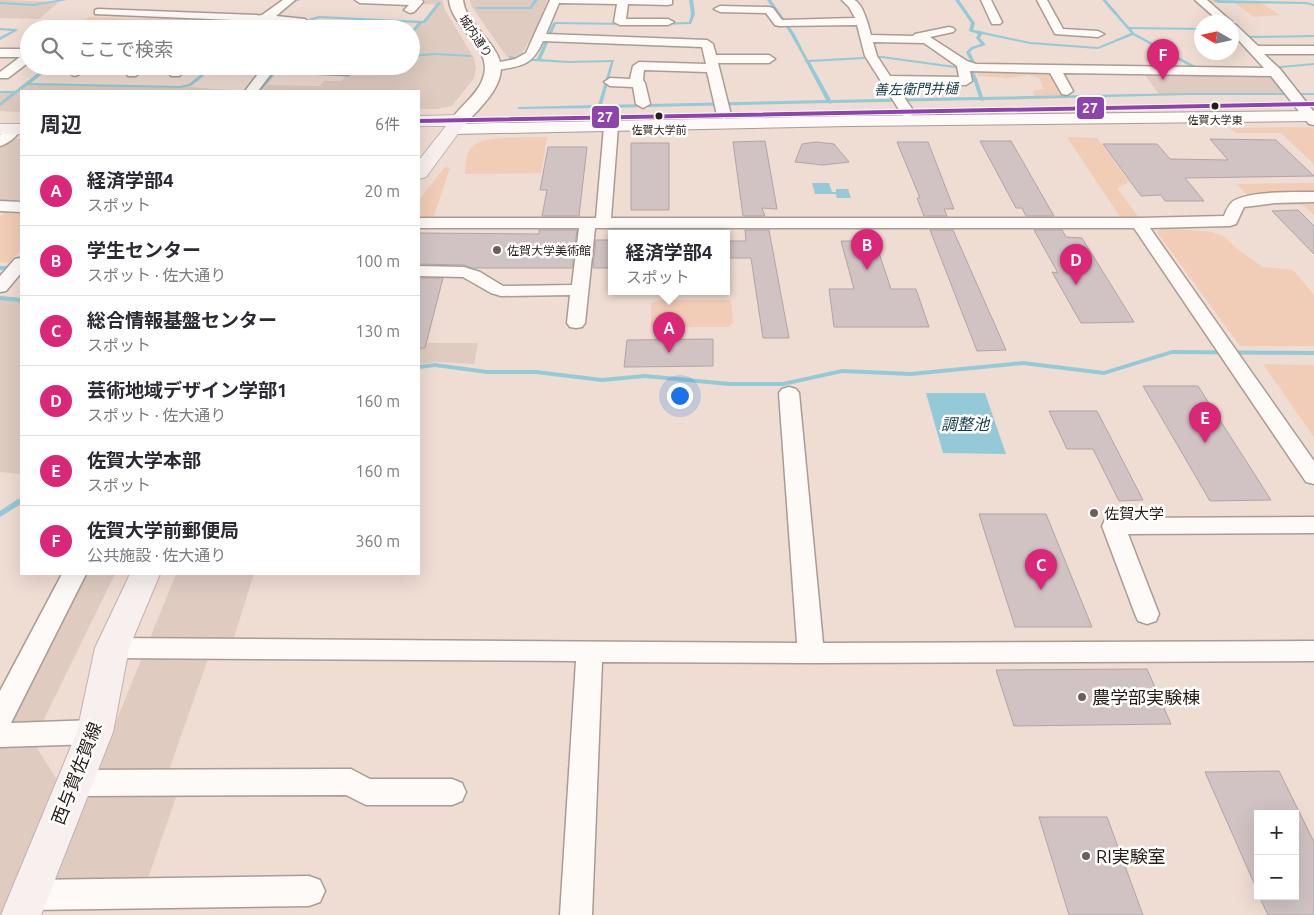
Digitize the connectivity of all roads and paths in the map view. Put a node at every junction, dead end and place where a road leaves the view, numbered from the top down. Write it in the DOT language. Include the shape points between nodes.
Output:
graph roads {
  1 [pos="360,0"];
  2 [pos="456,0"];
  3 [pos="555,0"];
  4 [pos="847,0"];
  5 [pos="986,0"];
  6 [pos="1042,0"];
  7 [pos="1200,0"];
  8 [pos="289,1"];
  9 [pos="624,1"];
  10 [pos="668,2"];
  11 [pos="147,4"];
  12 [pos="410,10"];
  13 [pos="720,10"];
  14 [pos="98,12"];
  15 [pos="138,13"];
  16 [pos="1218,15"];
  17 [pos="261,18"];
  18 [pos="259,20"];
  19 [pos="299,20"];
  20 [pos="1090,20"];
  21 [pos="862,21"];
  22 [pos="668,22"];
  23 [pos="996,22"];
  24 [pos="949,30"];
  25 [pos="1239,34"];
  26 [pos="546,37"];
  27 [pos="868,38"];
  28 [pos="919,39"];
  29 [pos="707,44"];
  30 [pos="722,44"];
  31 [pos="1254,50"];
  32 [pos="1314,50"];
  33 [pos="0,53"];
  34 [pos="20,54"];
  35 [pos="769,59"];
  36 [pos="20,62"];
  37 [pos="711,64"];
  38 [pos="494,67"];
  39 [pos="967,67"];
  40 [pos="1054,69"];
  41 [pos="1274,70"];
  42 [pos="4,75"];
  43 [pos="268,75"];
  44 [pos="887,80"];
  45 [pos="610,82"];
  46 [pos="639,83"];
  47 [pos="252,90"];
  48 [pos="1067,91"];
  49 [pos="643,104"];
  50 [pos="904,105"];
  51 [pos="1306,107"];
  52 [pos="722,108"];
  53 [pos="420,121"];
  54 [pos="456,125"];
  55 [pos="11,126"];
  56 [pos="611,127"];
  57 [pos="420,128"];
  58 [pos="0,142"];
  59 [pos="420,172"];
  60 [pos="1314,197"];
  61 [pos="0,206"];
  62 [pos="20,207"];
  63 [pos="420,223"];
  64 [pos="1139,223"];
  65 [pos="595,224"];
  66 [pos="20,264"];
  67 [pos="420,271"];
  68 [pos="0,287"];
  69 [pos="579,290"];
  70 [pos="576,323"];
  71 [pos="789,393"];
  72 [pos="1314,477"];
  73 [pos="1314,525"];
  74 [pos="73,575"];
  75 [pos="145,575"];
  76 [pos="1147,614"];
  77 [pos="112,648"];
  78 [pos="590,650"];
  79 [pos="1314,651"];
  80 [pos="811,652"];
  81 [pos="0,717"];
  82 [pos="95,732"];
  83 [pos="0,735"];
  84 [pos="74,783"];
  85 [pos="452,792"];
  86 [pos="309,891"];
  87 [pos="25,905"];
  88 [pos="576,915"];
  1 -- 12 [label="street" via="418,2"];
  2 -- 38 [label="street, 城内通り" via="456,6 491,56"];
  3 -- 9 [label="street"];
  3 -- 26 [label="street"];
  4 -- 21 [label="street" via="854,5"];
  5 -- 23 [label="street"];
  6 -- 20 [label="street" via="1058,19 1059,32 1098,34"];
  7 -- 16 [label="street"];
  8 -- 17 [label="street"];
  9 -- 10 [label="street"];
  9 -- 22 [label="street" via="620,22"];
  11 -- 15 [label="street"];
  13 -- 21 [label="street" via="769,10 779,22"];
  14 -- 15 [label="street"];
  15 -- 17 [label="street"];
  17 -- 18 [label="street"];
  17 -- 19 [label="street"];
  21 -- 27 [label="street"];
  24 -- 28 [label="street" via="920,36"];
  25 -- 31 [label="street"];
  26 -- 29 [label="street"];
  26 -- 38 [label="street" via="531,56"];
  27 -- 28 [label="street"];
  27 -- 44 [label="street" via="872,57"];
  28 -- 39 [label="street" via="927,40"];
  29 -- 30 [label="street"];
  29 -- 37 [label="street"];
  31 -- 32 [label="street"];
  31 -- 41 [label="street"];
  33 -- 34 [label="street"];
  35 -- 37 [label="street"];
  36 -- 42 [label="street"];
  37 -- 46 [label="street" via="639,66 636,81"];
  37 -- 52 [label="street"];
  38 -- 54 [label="street, 城内通り" via="490,83"];
  39 -- 40 [label="street"];
  39 -- 44 [label="street" via="966,81"];
  40 -- 41 [label="street"];
  40 -- 48 [label="street"];
  41 -- 51 [label="street"];
  43 -- 47 [label="street"];
  44 -- 50 [label="street"];
  45 -- 46 [label="street"];
  46 -- 49 [label="street"];
  50 -- 51 [label="main road"];
  50 -- 52 [label="main road"];
  51 -- 56 [label="main road"];
  52 -- 54 [label="main road"];
  53 -- 54 [label="main road"];
  54 -- 56 [label="main road"];
  54 -- 57 [label="main road"];
  54 -- 59 [label="main road"];
  55 -- 58 [label="street"];
  56 -- 65 [label="street"];
  60 -- 64 [label="street" via="1240,204 1232,212 1230,221"];
  61 -- 62 [label="street"];
  63 -- 65 [label="street"];
  64 -- 65 [label="street"];
  64 -- 72 [label="street"];
  65 -- 69 [label="street"];
  66 -- 68 [label="street"];
  67 -- 69 [label="street" via="468,274 501,291"];
  69 -- 70 [label="street"];
  71 -- 80 [label="street"];
  73 -- 76 [label="street" via="1113,526"];
  74 -- 81 [label="street"];
  75 -- 77 [label="main road, 西与賀佐賀線"];
  77 -- 78 [label="street"];
  77 -- 82 [label="main road, 西与賀佐賀線"];
  78 -- 80 [label="street"];
  78 -- 88 [label="street"];
  79 -- 80 [label="street"];
  82 -- 83 [label="street"];
  82 -- 84 [label="main road, 西与賀佐賀線"];
  84 -- 85 [label="street" via="351,782 366,792"];
  84 -- 87 [label="main road, 西与賀佐賀線"];
  86 -- 87 [label="street"];
}
